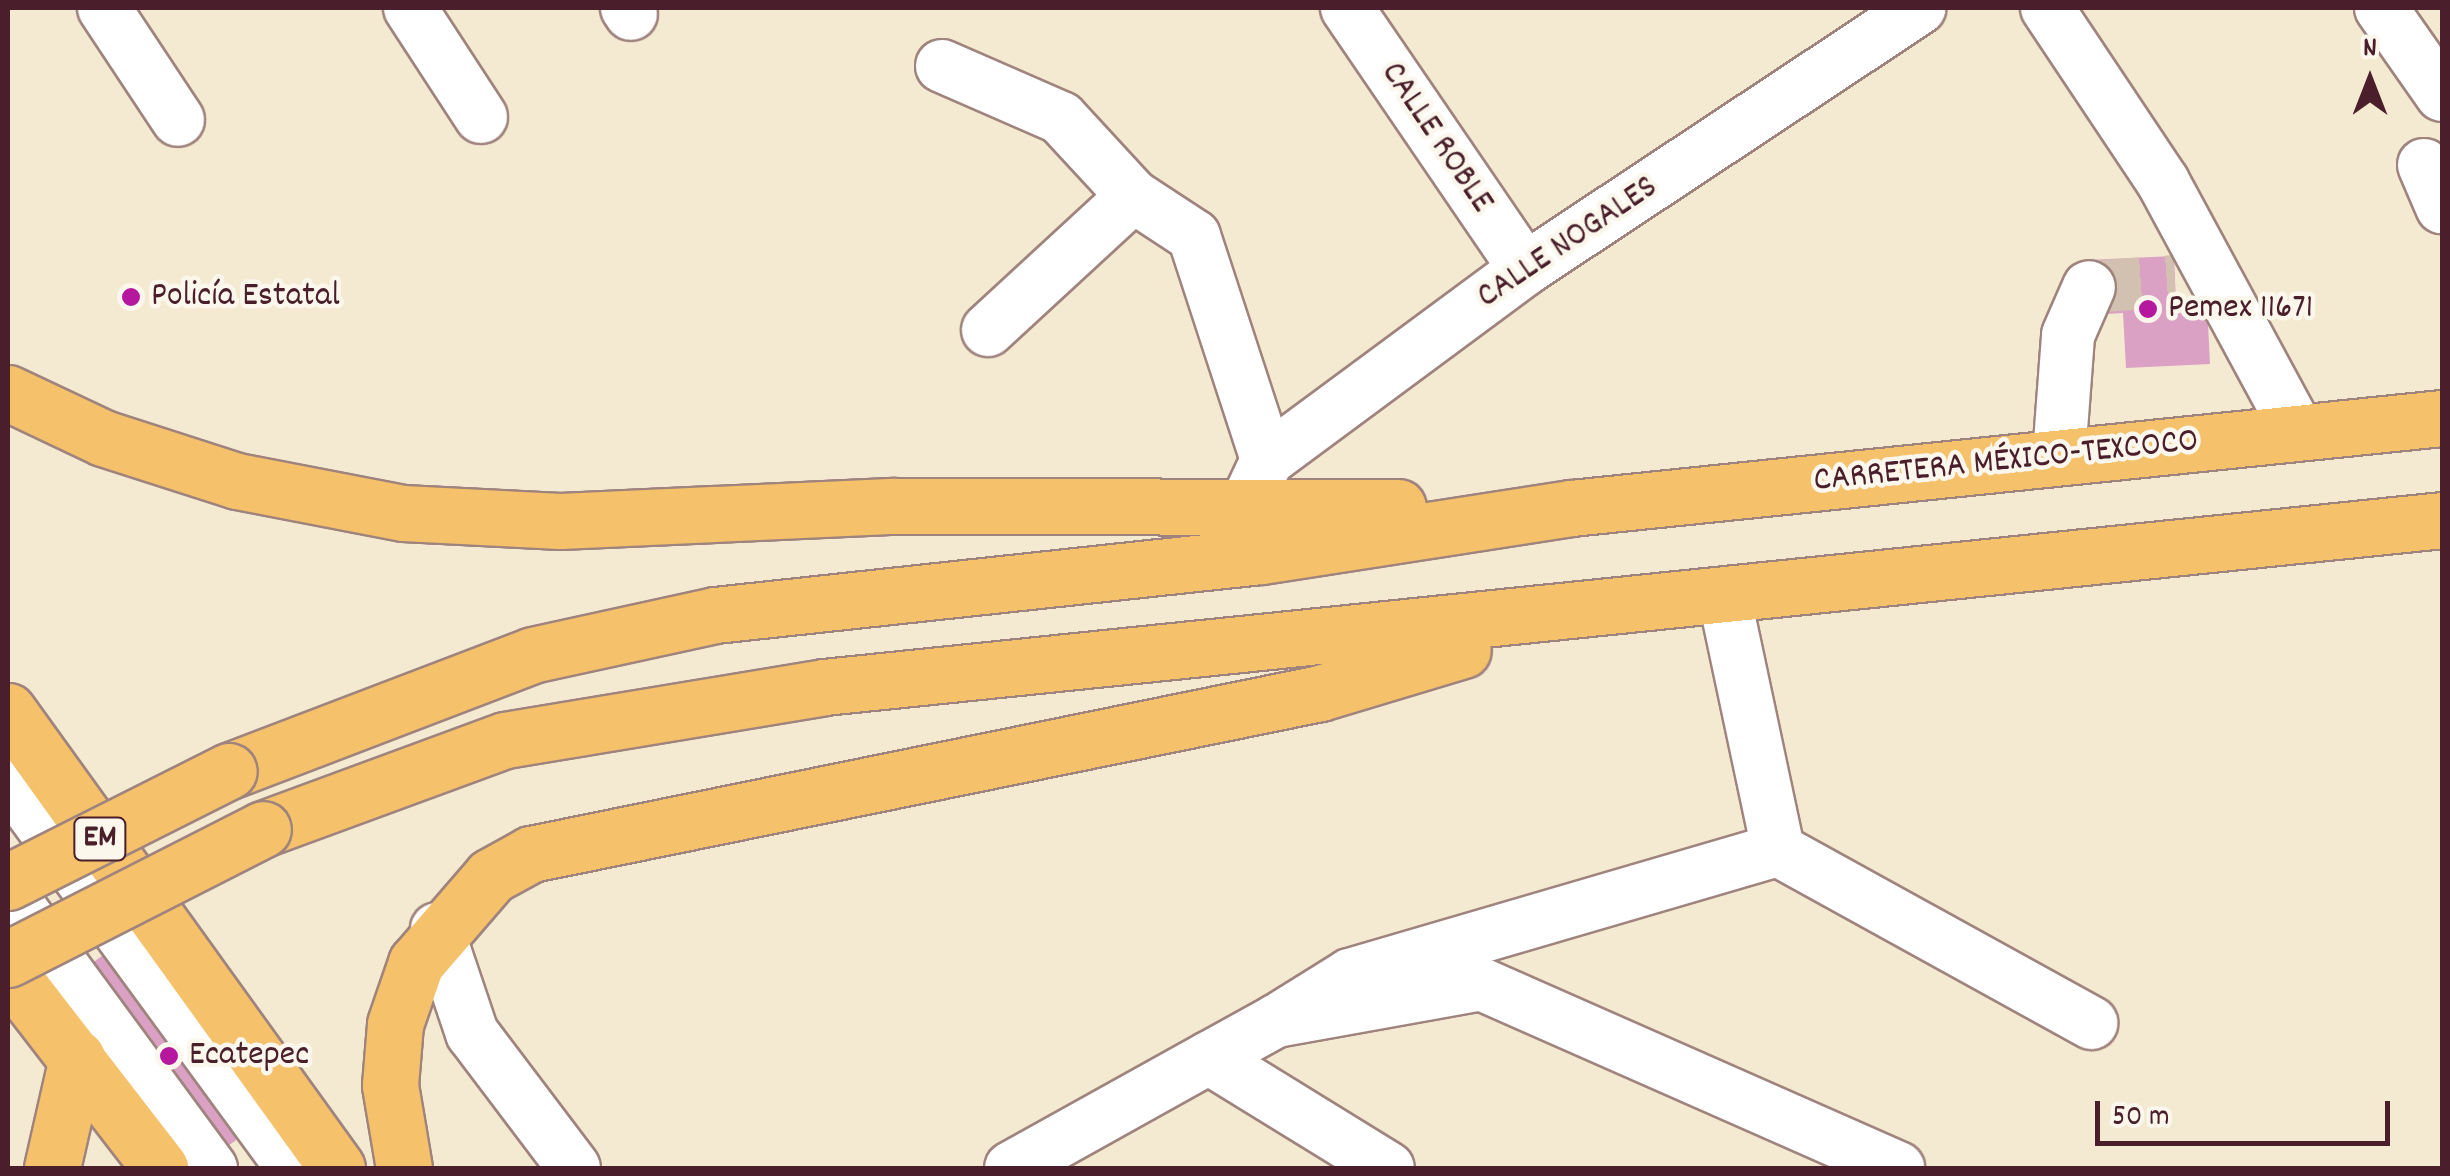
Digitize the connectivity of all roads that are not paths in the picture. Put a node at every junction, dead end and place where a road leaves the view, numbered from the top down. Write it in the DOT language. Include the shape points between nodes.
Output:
graph roads {
  1 [pos="104,8"];
  2 [pos="410,8"];
  3 [pos="1347,8"];
  4 [pos="1919,8"];
  5 [pos="2048,8"];
  6 [pos="2381,8"];
  7 [pos="942,66"];
  8 [pos="2442,94"];
  9 [pos="481,117"];
  10 [pos="178,120"];
  11 [pos="1133,196"];
  12 [pos="1525,270"];
  13 [pos="2175,280"];
  14 [pos="2089,287"];
  15 [pos="988,330"];
  16 [pos="8,393"];
  17 [pos="2442,418"];
  18 [pos="2279,434"];
  19 [pos="2059,456"];
  20 [pos="1256,484"];
  21 [pos="1570,508"];
  22 [pos="2442,520"];
  23 [pos="1724,595"];
  24 [pos="1605,608"];
  25 [pos="8,711"];
  26 [pos="8,779"];
  27 [pos="1778,850"];
  28 [pos="8,882"];
  29 [pos="8,892"];
  30 [pos="437,929"];
  31 [pos="8,959"];
  32 [pos="8,971"];
  33 [pos="1276,1021"];
  34 [pos="2090,1023"];
  35 [pos="78,1058"];
  36 [pos="1208,1058"];
  37 [pos="52,1168"];
  38 [pos="160,1168"];
  39 [pos="210,1168"];
  40 [pos="293,1168"];
  41 [pos="338,1168"];
  42 [pos="404,1168"];
  43 [pos="574,1168"];
  44 [pos="1010,1168"];
  45 [pos="1388,1168"];
  46 [pos="1898,1168"];
  1 -- 10 [label="street"];
  2 -- 9 [label="street"];
  3 -- 12 [label="street, CALLE ROBLE"];
  4 -- 12 [label="street, CALLE NOGALES"];
  5 -- 18 [label="street" via="2163,182"];
  6 -- 8 [label="street"];
  7 -- 11 [label="street" via="1061,118"];
  11 -- 15 [label="street"];
  11 -- 20 [label="street" via="1194,236"];
  12 -- 20 [label="street, CALLE NOGALES"];
  13 -- 18 [label="street" via="2204,287 2219,304"];
  14 -- 19 [label="street" via="2068,336"];
  16 -- 20 [label="main road" via="103,438 237,481 403,513 560,520"];
  17 -- 18 [label="main road, CARRETERA MÉXICO-TEXCOCO"];
  18 -- 19 [label="main road, CARRETERA MÉXICO-TEXCOCO"];
  19 -- 21 [label="main road, CARRETERA MÉXICO-TEXCOCO"];
  20 -- 21 [label="main road"];
  21 -- 28 [label="main road, bridge" via="1261,556 715,615 532,655 229,771"];
  22 -- 23 [label="main road"];
  23 -- 24 [label="main road"];
  23 -- 27 [label="street"];
  24 -- 30 [label="main road" via="1320,693 572,838 492,876"];
  24 -- 31 [label="main road, bridge" via="806,690 505,740 263,829"];
  25 -- 41 [label="main road, EM"];
  26 -- 40 [label="street"];
  27 -- 33 [label="street" via="1350,975"];
  27 -- 34 [label="street"];
  29 -- 39 [label="street"];
  30 -- 42 [label="main road" via="395,1024 390,1085"];
  30 -- 43 [label="street" via="472,1034"];
  32 -- 35 [label="main road"];
  33 -- 36 [label="street"];
  33 -- 46 [label="street" via="1481,984"];
  35 -- 37 [label="main road"];
  35 -- 38 [label="main road"];
  36 -- 44 [label="street"];
  36 -- 45 [label="street"];
}
